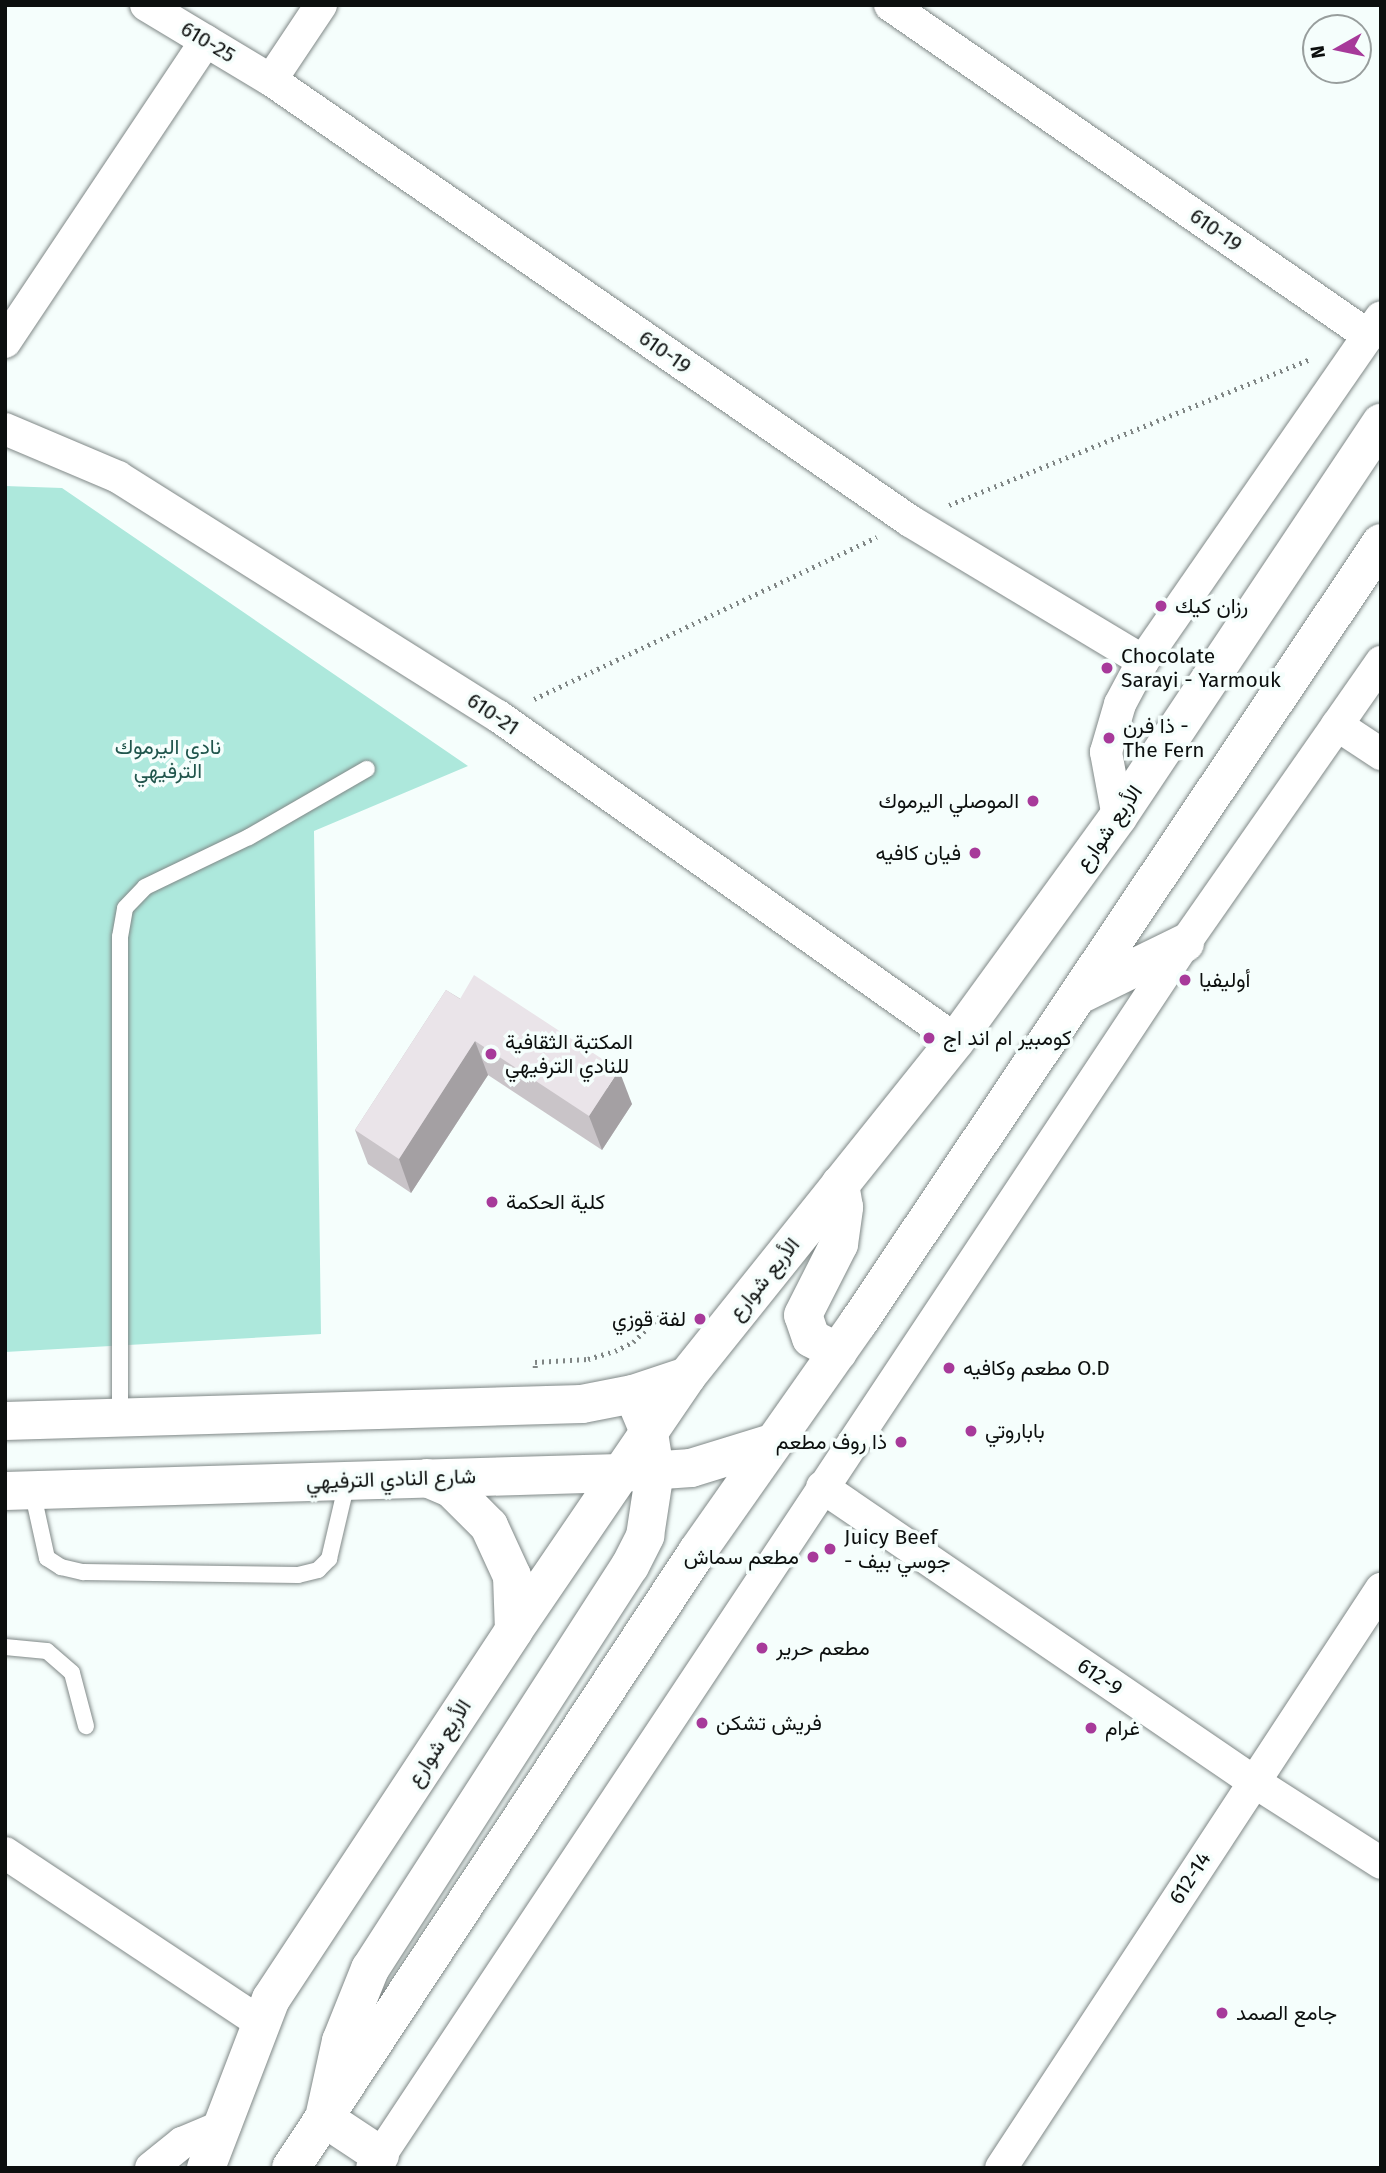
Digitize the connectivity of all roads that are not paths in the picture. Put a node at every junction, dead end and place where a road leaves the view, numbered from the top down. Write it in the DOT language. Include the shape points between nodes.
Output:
graph roads {
  1 [pos="146,5"];
  2 [pos="321,5"];
  3 [pos="890,5"];
  4 [pos="206,41"];
  5 [pos="271,80"];
  6 [pos="1375,326"];
  7 [pos="5,342"];
  8 [pos="1381,424"];
  9 [pos="5,429"];
  10 [pos="1381,543"];
  11 [pos="1143,661"];
  12 [pos="1381,662"];
  13 [pos="1337,725"];
  14 [pos="1381,754"];
  15 [pos="367,769"];
  16 [pos="1118,817"];
  17 [pos="1185,943"];
  18 [pos="1079,995"];
  19 [pos="956,1040"];
  20 [pos="841,1184"];
  21 [pos="838,1352"];
  22 [pos="687,1376"];
  23 [pos="633,1394"];
  24 [pos="120,1417"];
  25 [pos="5,1421"];
  26 [pos="649,1432"];
  27 [pos="772,1443"];
  28 [pos="637,1472"];
  29 [pos="427,1478"];
  30 [pos="347,1480"];
  31 [pos="822,1487"];
  32 [pos="19,1490"];
  33 [pos="579,1535"];
  34 [pos="630,1566"];
  35 [pos="1381,1589"];
  36 [pos="513,1630"];
  37 [pos="5,1647"];
  38 [pos="86,1726"];
  39 [pos="1253,1782"];
  40 [pos="5,1853"];
  41 [pos="1381,1863"];
  42 [pos="258,2022"];
  43 [pos="324,2118"];
  44 [pos="225,2125"];
  45 [pos="376,2161"];
  46 [pos="151,2168"];
  47 [pos="206,2168"];
  48 [pos="291,2168"];
  49 [pos="1001,2168"];
  1 -- 4 [label="street, 610-25"];
  2 -- 5 [label="street"];
  3 -- 6 [label="street, 610-19"];
  4 -- 5 [label="street, 610-25"];
  4 -- 7 [label="street"];
  5 -- 11 [label="street, 610-19" via="910,521"];
  6 -- 11 [label="street"];
  8 -- 16 [label="main road, الأربع شوارع"];
  9 -- 19 [label="street, 610-21" via="118,477 498,716"];
  10 -- 18 [label="main road"];
  11 -- 16 [label="street" via="1120,704 1106,752"];
  12 -- 13 [label="street"];
  13 -- 14 [label="street"];
  13 -- 17 [label="street"];
  15 -- 24 [label="lane" via="249,837 145,887 125,908 120,937"];
  16 -- 19 [label="main road, الأربع شوارع"];
  17 -- 18 [label="main road"];
  17 -- 31 [label="street"];
  18 -- 21 [label="main road"];
  19 -- 20 [label="main road, الأربع شوارع"];
  20 -- 21 [label="main road" via="844,1207 839,1244 803,1315 811,1338"];
  20 -- 22 [label="main road, الأربع شوارع"];
  21 -- 27 [label="main road"];
  22 -- 23 [label="main road"];
  22 -- 26 [label="main road, الأربع شوارع"];
  23 -- 24 [label="main road" via="582,1404"];
  23 -- 26 [label="main road"];
  24 -- 25 [label="main road"];
  26 -- 28 [label="main road, الأربع شوارع"];
  27 -- 28 [label="main road, شارع النادي الترفيهي" via="691,1468"];
  27 -- 43 [label="main road"];
  28 -- 29 [label="main road, شارع النادي الترفيهي"];
  28 -- 33 [label="main road, الأربع شوارع"];
  28 -- 34 [label="main road" via="653,1504"];
  29 -- 30 [label="main road, شارع النادي الترفيهي"];
  29 -- 36 [label="main road" via="451,1488 489,1526 512,1576"];
  30 -- 32 [label="main road, شارع النادي الترفيهي"];
  30 -- 32 [label="lane" via="329,1559 318,1570 298,1575 83,1572 61,1567 47,1558"];
  31 -- 39 [label="street, 612-9"];
  31 -- 45 [label="street"];
  33 -- 34 [label="main road" via="612,1538"];
  33 -- 36 [label="main road, الأربع شوارع"];
  34 -- 43 [label="main road" via="370,1969 341,2041"];
  35 -- 39 [label="street, 612-14"];
  36 -- 42 [label="main road, الأربع شوارع"];
  37 -- 38 [label="lane" via="47,1651 72,1673"];
  39 -- 41 [label="street, 612-9"];
  39 -- 49 [label="street, 612-14"];
  40 -- 42 [label="street"];
  42 -- 44 [label="main road, الأربع شوارع"];
  43 -- 45 [label="main road"];
  43 -- 48 [label="main road"];
  44 -- 46 [label="street" via="182,2143"];
  44 -- 47 [label="main road, الأربع شوارع"];
}
